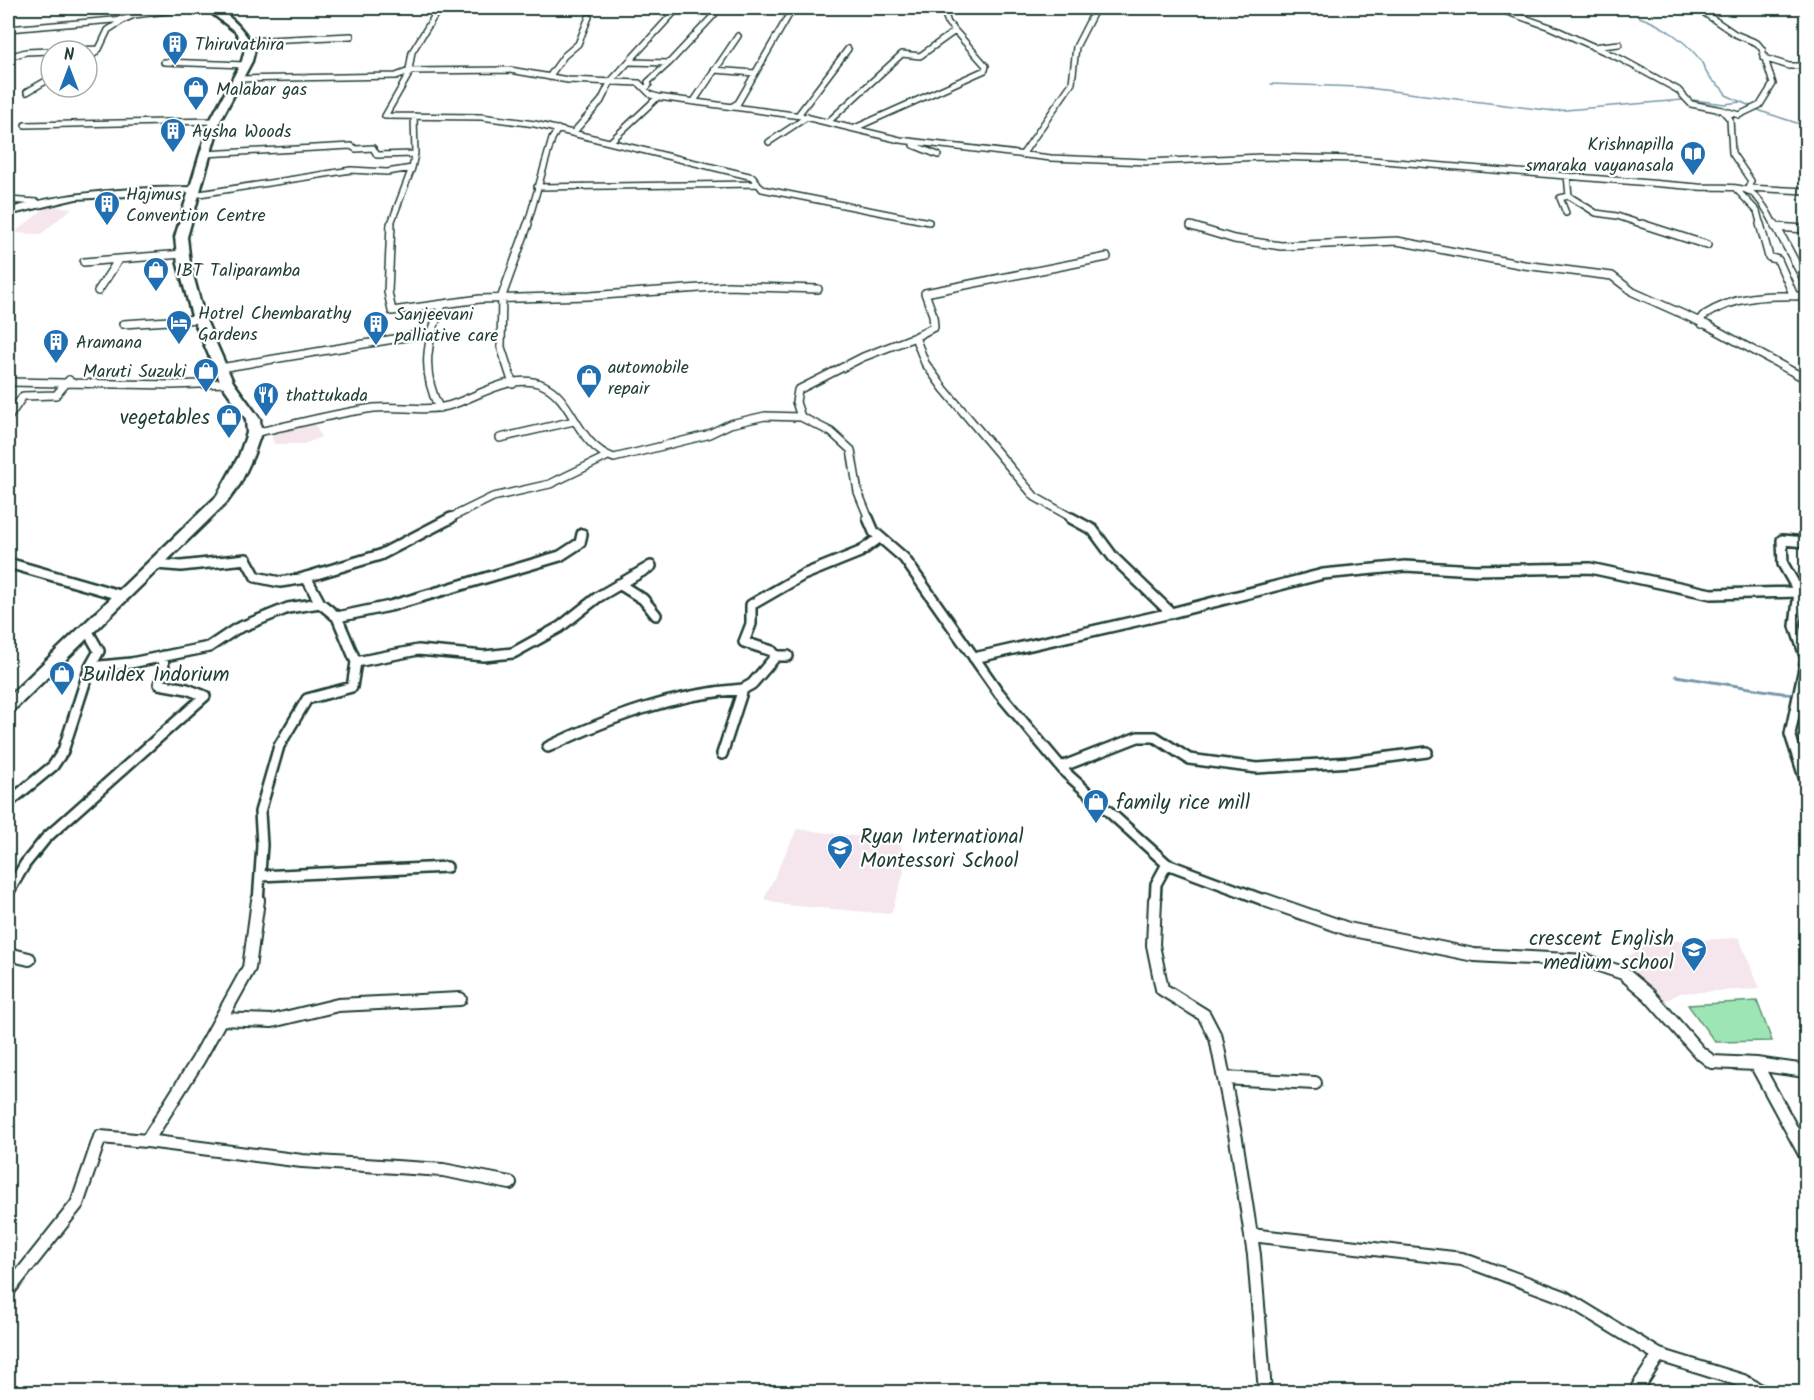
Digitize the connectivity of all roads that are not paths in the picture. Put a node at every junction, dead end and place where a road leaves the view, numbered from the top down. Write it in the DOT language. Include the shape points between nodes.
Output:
graph roads {
  1 [pos="191,8"];
  2 [pos="209,8"];
  3 [pos="430,8"];
  4 [pos="678,8"];
  5 [pos="794,8"];
  6 [pos="943,8"];
  7 [pos="1096,8"];
  8 [pos="1496,8"];
  9 [pos="1697,8"];
  10 [pos="714,15"];
  11 [pos="589,17"];
  12 [pos="125,19"];
  13 [pos="8,29"];
  14 [pos="955,31"];
  15 [pos="351,36"];
  16 [pos="738,36"];
  17 [pos="246,41"];
  18 [pos="1619,44"];
  19 [pos="1591,47"];
  20 [pos="99,49"];
  21 [pos="848,49"];
  22 [pos="39,51"];
  23 [pos="8,57"];
  24 [pos="1764,58"];
  25 [pos="164,62"];
  26 [pos="630,62"];
  27 [pos="669,63"];
  28 [pos="245,64"];
  29 [pos="1806,66"];
  30 [pos="714,70"];
  31 [pos="409,71"];
  32 [pos="755,73"];
  33 [pos="549,77"];
  34 [pos="238,79"];
  35 [pos="611,81"];
  36 [pos="39,85"];
  37 [pos="645,89"];
  38 [pos="27,92"];
  39 [pos="658,97"];
  40 [pos="694,101"];
  41 [pos="733,106"];
  42 [pos="1722,110"];
  43 [pos="798,115"];
  44 [pos="414,116"];
  45 [pos="807,117"];
  46 [pos="215,121"];
  47 [pos="828,122"];
  48 [pos="25,125"];
  49 [pos="855,128"];
  50 [pos="558,129"];
  51 [pos="573,133"];
  52 [pos="900,140"];
  53 [pos="610,142"];
  54 [pos="769,142"];
  55 [pos="205,154"];
  56 [pos="415,154"];
  57 [pos="938,155"];
  58 [pos="1022,155"];
  59 [pos="412,168"];
  60 [pos="1567,176"];
  61 [pos="758,184"];
  62 [pos="537,187"];
  63 [pos="1735,188"];
  64 [pos="1748,188"];
  65 [pos="1806,191"];
  66 [pos="194,192"];
  67 [pos="1569,196"];
  68 [pos="8,200"];
  69 [pos="37,202"];
  70 [pos="8,212"];
  71 [pos="1566,213"];
  72 [pos="929,222"];
  73 [pos="1191,226"];
  74 [pos="1774,226"];
  75 [pos="1806,229"];
  76 [pos="1707,245"];
  77 [pos="183,254"];
  78 [pos="1107,257"];
  79 [pos="119,259"];
  80 [pos="84,262"];
  81 [pos="1806,283"];
  82 [pos="818,289"];
  83 [pos="98,291"];
  84 [pos="1794,296"];
  85 [pos="1806,296"];
  86 [pos="502,298"];
  87 [pos="442,305"];
  88 [pos="200,320"];
  89 [pos="123,324"];
  90 [pos="1702,324"];
  91 [pos="430,333"];
  92 [pos="915,337"];
  93 [pos="220,368"];
  94 [pos="1806,379"];
  95 [pos="69,380"];
  96 [pos="8,382"];
  97 [pos="227,383"];
  98 [pos="513,384"];
  99 [pos="439,408"];
  100 [pos="801,417"];
  101 [pos="8,418"];
  102 [pos="574,421"];
  103 [pos="254,432"];
  104 [pos="500,438"];
  105 [pos="606,457"];
  106 [pos="582,534"];
  107 [pos="879,538"];
  108 [pos="1806,542"];
  109 [pos="8,563"];
  110 [pos="156,564"];
  111 [pos="651,566"];
  112 [pos="306,577"];
  113 [pos="619,584"];
  114 [pos="1799,592"];
  115 [pos="123,596"];
  116 [pos="320,603"];
  117 [pos="1171,613"];
  118 [pos="656,615"];
  119 [pos="337,617"];
  120 [pos="87,630"];
  121 [pos="163,656"];
  122 [pos="776,656"];
  123 [pos="788,657"];
  124 [pos="974,657"];
  125 [pos="356,662"];
  126 [pos="90,667"];
  127 [pos="743,689"];
  128 [pos="8,706"];
  129 [pos="548,747"];
  130 [pos="1427,752"];
  131 [pos="722,754"];
  132 [pos="1061,767"];
  133 [pos="1806,783"];
  134 [pos="8,803"];
  135 [pos="1167,864"];
  136 [pos="447,867"];
  137 [pos="260,876"];
  138 [pos="8,893"];
  139 [pos="8,954"];
  140 [pos="29,959"];
  141 [pos="460,999"];
  142 [pos="222,1019"];
  143 [pos="1756,1064"];
  144 [pos="1806,1071"];
  145 [pos="1224,1078"];
  146 [pos="1315,1083"];
  147 [pos="147,1140"];
  148 [pos="1806,1156"];
  149 [pos="510,1183"];
  150 [pos="1251,1235"];
  151 [pos="8,1291"];
  152 [pos="1659,1355"];
  153 [pos="1638,1387"];
  154 [pos="1265,1392"];
  155 [pos="1763,1392"];
  1 -- 12 [label="street"];
  2 -- 17 [label="highway" via="229,21"];
  3 -- 31 [label="street" via="435,15 412,52"];
  4 -- 26 [label="street"];
  5 -- 32 [label="street"];
  6 -- 14 [label="street"];
  7 -- 58 [label="street" via="1076,47 1072,83"];
  8 -- 19 [label="street"];
  9 -- 24 [label="street" via="1735,34 1757,43"];
  10 -- 27 [label="street"];
  11 -- 33 [label="street" via="578,44"];
  12 -- 13 [label="street"];
  12 -- 20 [label="street" via="108,30"];
  14 -- 47 [label="street" via="920,56 902,54"];
  14 -- 49 [label="street" via="986,66 985,70"];
  15 -- 17 [label="street"];
  16 -- 30 [label="street"];
  17 -- 28 [label="highway" via="250,49"];
  18 -- 19 [label="street"];
  19 -- 42 [label="street" via="1678,90 1692,104"];
  21 -- 43 [label="street"];
  22 -- 23 [label="street"];
  24 -- 29 [label="street" via="1789,66"];
  24 -- 42 [label="street" via="1773,84 1760,105 1739,115"];
  25 -- 28 [label="street"];
  26 -- 27 [label="street"];
  26 -- 35 [label="street"];
  27 -- 37 [label="street"];
  28 -- 34 [label="highway"];
  30 -- 32 [label="street"];
  30 -- 40 [label="street"];
  31 -- 33 [label="street" via="510,70"];
  31 -- 34 [label="street" via="396,76"];
  31 -- 44 [label="street" via="385,116"];
  32 -- 41 [label="street"];
  33 -- 35 [label="street"];
  34 -- 46 [label="highway"];
  35 -- 37 [label="street" via="639,83"];
  35 -- 51 [label="street" via="601,101"];
  36 -- 38 [label="street"];
  37 -- 39 [label="street"];
  39 -- 40 [label="street"];
  39 -- 53 [label="street"];
  40 -- 41 [label="street"];
  41 -- 43 [label="street"];
  42 -- 64 [label="street" via="1730,119 1732,160 1751,181"];
  43 -- 45 [label="street"];
  44 -- 50 [label="street" via="481,117"];
  44 -- 56 [label="street"];
  45 -- 47 [label="street"];
  45 -- 54 [label="street"];
  46 -- 48 [label="street"];
  46 -- 55 [label="highway"];
  47 -- 49 [label="street"];
  49 -- 52 [label="street"];
  50 -- 51 [label="street"];
  50 -- 62 [label="street"];
  51 -- 53 [label="street"];
  52 -- 57 [label="street"];
  52 -- 58 [label="street"];
  53 -- 61 [label="street" via="753,177"];
  55 -- 56 [label="street" via="351,146 373,148 377,156"];
  55 -- 66 [label="highway"];
  56 -- 59 [label="street"];
  58 -- 60 [label="street" via="1146,162 1360,159"];
  59 -- 66 [label="street" via="387,172 351,170"];
  59 -- 87 [label="street" via="390,226 389,308 392,311"];
  60 -- 63 [label="street"];
  60 -- 67 [label="street"];
  61 -- 62 [label="street"];
  61 -- 72 [label="street" via="762,189"];
  62 -- 86 [label="street"];
  63 -- 64 [label="street"];
  63 -- 84 [label="street" via="1757,211 1769,257 1778,260"];
  64 -- 65 [label="street"];
  64 -- 74 [label="street" via="1761,198"];
  66 -- 69 [label="main road" via="127,192"];
  66 -- 77 [label="highway" via="181,237"];
  67 -- 71 [label="street" via="1560,198"];
  67 -- 76 [label="street" via="1596,213"];
  68 -- 69 [label="street"];
  69 -- 70 [label="main road"];
  73 -- 90 [label="street" via="1234,239 1281,246 1397,241 1540,268 1612,276 1646,300"];
  74 -- 75 [label="street"];
  74 -- 81 [label="street"];
  77 -- 79 [label="street"];
  77 -- 88 [label="highway"];
  78 -- 92 [label="street" via="925,293 934,327"];
  79 -- 80 [label="street"];
  79 -- 83 [label="street"];
  82 -- 86 [label="street" via="728,286"];
  84 -- 85 [label="street"];
  84 -- 90 [label="street" via="1734,298 1703,316"];
  86 -- 87 [label="street"];
  86 -- 98 [label="street" via="501,347"];
  87 -- 91 [label="street"];
  88 -- 89 [label="street"];
  88 -- 93 [label="highway"];
  90 -- 94 [label="street"];
  91 -- 93 [label="street"];
  91 -- 99 [label="street" via="425,374"];
  92 -- 100 [label="street" via="863,357 798,390 796,402"];
  92 -- 117 [label="street" via="925,363 944,389 1035,497 1093,530 1113,557"];
  93 -- 97 [label="highway"];
  95 -- 96 [label="street"];
  95 -- 97 [label="street" via="195,386"];
  95 -- 101 [label="street" via="56,394 23,396"];
  97 -- 103 [label="highway" via="253,419"];
  98 -- 99 [label="street"];
  98 -- 102 [label="street" via="544,385"];
  99 -- 103 [label="street" via="372,408"];
  100 -- 105 [label="street" via="752,418 707,435"];
  100 -- 107 [label="street" via="831,432 851,450 858,492"];
  102 -- 104 [label="street"];
  102 -- 105 [label="street" via="595,450"];
  103 -- 110 [label="highway" via="233,484 222,499"];
  105 -- 112 [label="street" via="550,484 494,497 380,555"];
  106 -- 119 [label="street" via="580,543 560,556 390,606"];
  107 -- 122 [label="street" via="860,552 803,575 751,605 751,624 744,642"];
  107 -- 124 [label="street" via="904,558"];
  108 -- 114 [label="street" via="1782,540 1783,564"];
  109 -- 115 [label="street"];
  110 -- 112 [label="street" via="181,566 246,559 256,577 265,580 280,582"];
  110 -- 115 [label="highway"];
  111 -- 113 [label="street"];
  112 -- 116 [label="street"];
  113 -- 118 [label="street" via="642,599"];
  113 -- 125 [label="street" via="560,627 513,653 484,656 418,650"];
  114 -- 117 [label="street" via="1711,594 1590,568 1475,570 1405,566 1323,574"];
  114 -- 133 [label="street" via="1795,626 1806,659 1790,734"];
  115 -- 120 [label="highway"];
  116 -- 119 [label="street"];
  116 -- 121 [label="street" via="288,608 236,629 209,646"];
  117 -- 124 [label="street"];
  119 -- 125 [label="street"];
  120 -- 126 [label="street" via="99,651"];
  120 -- 128 [label="highway"];
  121 -- 126 [label="street"];
  121 -- 138 [label="street" via="159,684 205,696 46,838"];
  122 -- 123 [label="street"];
  122 -- 127 [label="street"];
  124 -- 132 [label="street"];
  125 -- 137 [label="street" via="352,687 307,699 279,746 260,812"];
  126 -- 134 [label="street" via="63,751 53,766"];
  127 -- 129 [label="street" via="695,694 632,709"];
  127 -- 131 [label="street"];
  130 -- 132 [label="street" via="1257,768 1189,759 1155,737 1138,737"];
  132 -- 135 [label="street"];
  135 -- 143 [label="street" via="1348,929 1474,955 1587,961 1623,973 1712,1062"];
  135 -- 145 [label="street" via="1156,884 1153,945 1162,989 1204,1015 1216,1038"];
  136 -- 137 [label="street"];
  137 -- 142 [label="street" via="249,968"];
  139 -- 140 [label="street"];
  141 -- 142 [label="street" via="338,1005 272,1021"];
  142 -- 147 [label="street"];
  143 -- 144 [label="street"];
  143 -- 148 [label="street"];
  145 -- 146 [label="street"];
  145 -- 150 [label="street"];
  147 -- 149 [label="street" via="302,1161 443,1170"];
  147 -- 151 [label="street" via="100,1137 77,1204"];
  150 -- 152 [label="street" via="1462,1259 1564,1297"];
  150 -- 154 [label="street"];
  152 -- 153 [label="street"];
  152 -- 155 [label="street" via="1743,1381"];
}
